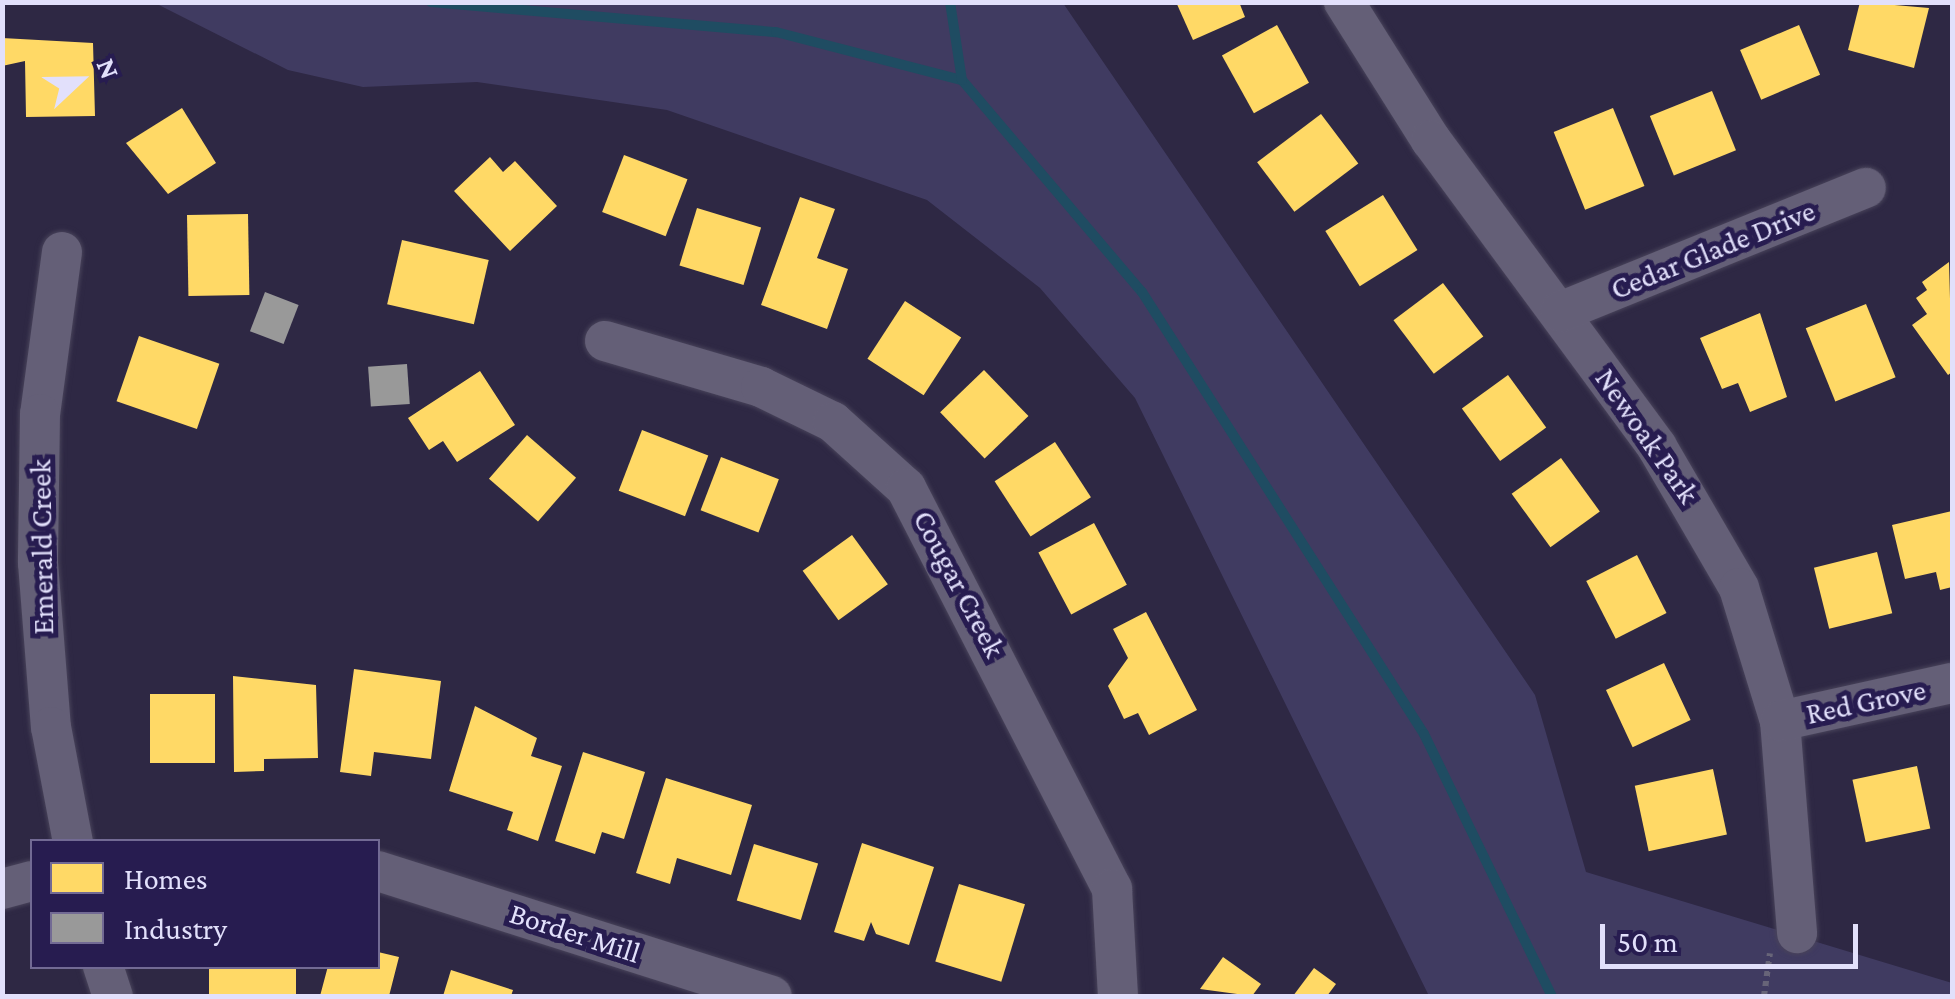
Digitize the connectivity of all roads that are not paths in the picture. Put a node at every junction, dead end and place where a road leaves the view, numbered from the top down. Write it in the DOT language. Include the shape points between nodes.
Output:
graph roads {
  1 [pos="1344,2"];
  2 [pos="1866,188"];
  3 [pos="62,252"];
  4 [pos="1560,312"];
  5 [pos="605,341"];
  6 [pos="1952,683"];
  7 [pos="1780,721"];
  8 [pos="72,839"];
  9 [pos="380,873"];
  10 [pos="30,882"];
  11 [pos="2,889"];
  12 [pos="1797,932"];
  13 [pos="104,969"];
  14 [pos="112,996"];
  15 [pos="772,996"];
  16 [pos="1118,996"];
  1 -- 4 [label="street, Newoak Park" via="1431,140"];
  2 -- 4 [label="street, Cedar Glade Drive"];
  3 -- 8 [label="street, Emerald Creek" via="40,414 38,563 51,727"];
  4 -- 7 [label="street, Newoak Park" via="1702,516 1739,588"];
  5 -- 16 [label="street, Cougar Creek" via="776,394 833,422 906,488 1112,889"];
  6 -- 7 [label="street, Red Grove"];
  7 -- 12 [label="street, Newoak Park"];
  9 -- 15 [label="street, Border Mill"];
  10 -- 11 [label="street"];
  13 -- 14 [label="street"];
}
